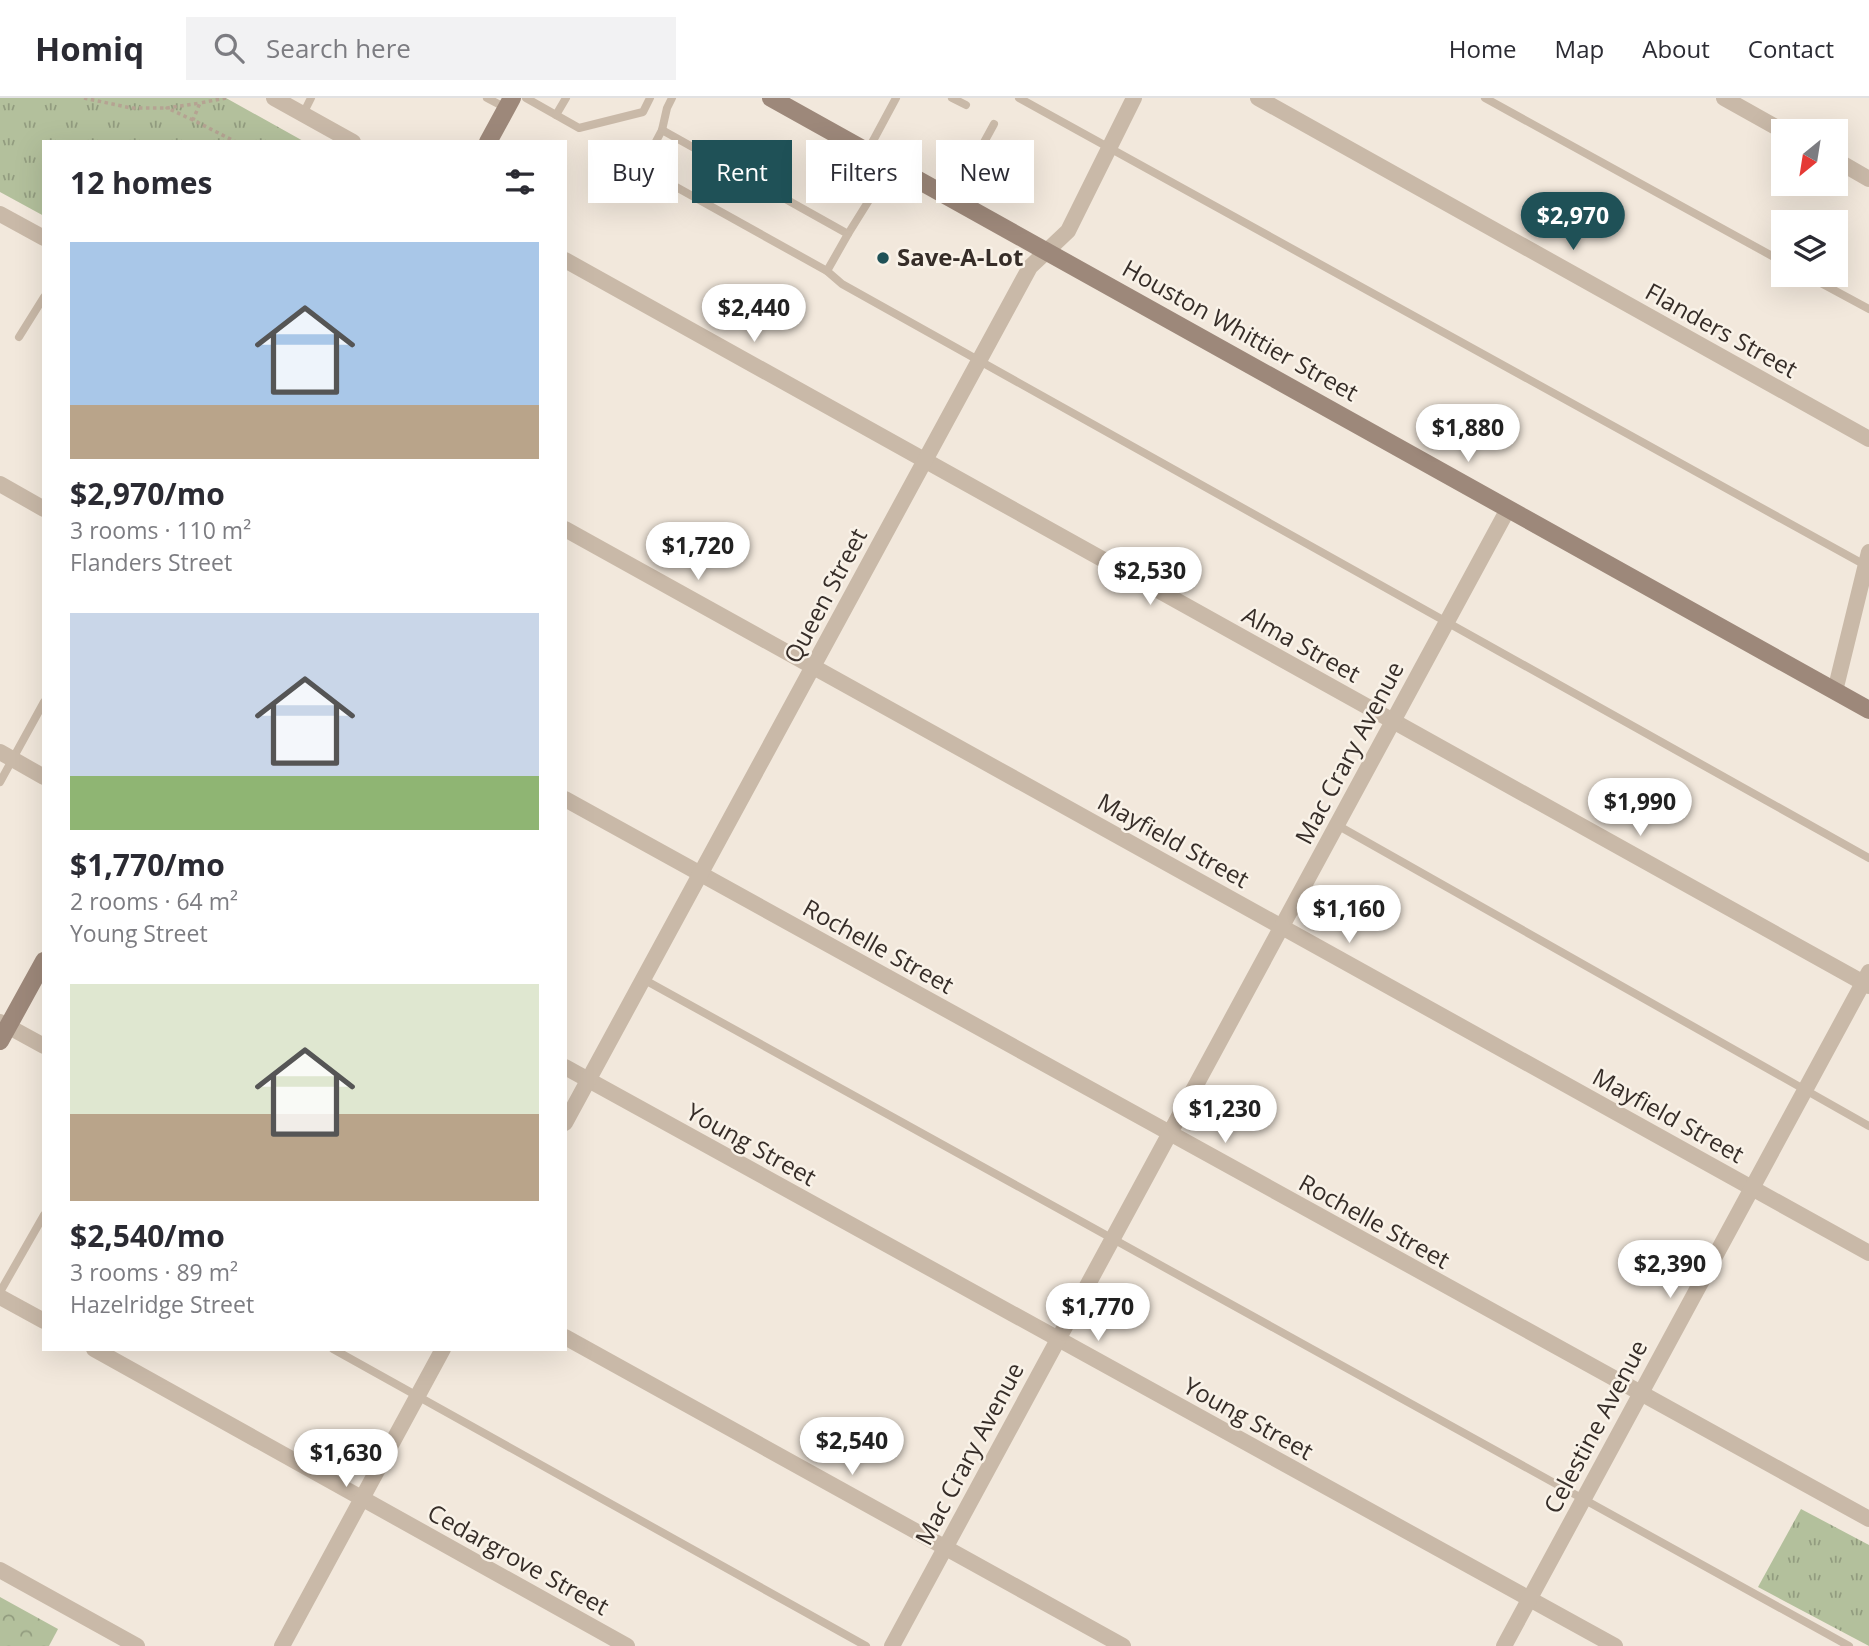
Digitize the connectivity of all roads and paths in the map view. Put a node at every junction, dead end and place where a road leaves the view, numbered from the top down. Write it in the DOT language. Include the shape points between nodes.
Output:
graph roads {
  1 [pos="84,98"];
  2 [pos="226,98"];
  3 [pos="274,98"];
  4 [pos="311,98"];
  5 [pos="487,98"];
  6 [pos="526,98"];
  7 [pos="566,98"];
  8 [pos="650,98"];
  9 [pos="672,98"];
  10 [pos="771,98"];
  11 [pos="896,98"];
  12 [pos="953,98"];
  13 [pos="1019,98"];
  14 [pos="1134,98"];
  15 [pos="1258,98"];
  16 [pos="1485,98"];
  17 [pos="1724,98"];
  18 [pos="200,103"];
  19 [pos="509,103"];
  20 [pos="966,105"];
  21 [pos="159,108"];
  22 [pos="167,108"];
  23 [pos="303,114"];
  24 [pos="556,116"];
  25 [pos="159,118"];
  26 [pos="193,120"];
  27 [pos="994,124"];
  28 [pos="1771,124"];
  29 [pos="662,131"];
  30 [pos="232,140"];
  31 [pos="349,140"];
  32 [pos="489,140"];
  33 [pos="846,140"];
  34 [pos="873,140"];
  35 [pos="985,140"];
  36 [pos="1109,148"];
  37 [pos="1848,167"];
  38 [pos="1869,179"];
  39 [pos="867,203"];
  40 [pos="958,203"];
  41 [pos="0,214"];
  42 [pos="848,234"];
  43 [pos="42,237"];
  44 [pos="1048,252"];
  45 [pos="1771,255"];
  46 [pos="567,261"];
  47 [pos="827,271"];
  48 [pos="1828,287"];
  49 [pos="42,300"];
  50 [pos="1869,309"];
  51 [pos="19,337"];
  52 [pos="979,359"];
  53 [pos="1869,439"];
  54 [pos="925,461"];
  55 [pos="0,484"];
  56 [pos="42,508"];
  57 [pos="1508,509"];
  58 [pos="567,530"];
  59 [pos="1867,558"];
  60 [pos="1446,622"];
  61 [pos="813,667"];
  62 [pos="1835,691"];
  63 [pos="42,705"];
  64 [pos="1869,710"];
  65 [pos="1393,722"];
  66 [pos="6,756"];
  67 [pos="42,775"];
  68 [pos="0,782"];
  69 [pos="567,800"];
  70 [pos="1337,825"];
  71 [pos="1869,858"];
  72 [pos="701,874"];
  73 [pos="1281,928"];
  74 [pos="42,964"];
  75 [pos="643,979"];
  76 [pos="1867,980"];
  77 [pos="3,1030"];
  78 [pos="42,1045"];
  79 [pos="567,1069"];
  80 [pos="589,1080"];
  81 [pos="1805,1090"];
  82 [pos="567,1119"];
  83 [pos="1869,1126"];
  84 [pos="1169,1135"];
  85 [pos="1752,1188"];
  86 [pos="42,1219"];
  87 [pos="1111,1241"];
  88 [pos="1869,1253"];
  89 [pos="0,1295"];
  90 [pos="42,1320"];
  91 [pos="567,1338"];
  92 [pos="1057,1341"];
  93 [pos="98,1351"];
  94 [pos="337,1351"];
  95 [pos="442,1351"];
  96 [pos="1640,1394"];
  97 [pos="418,1396"];
  98 [pos="362,1499"];
  99 [pos="1583,1500"];
  100 [pos="1869,1519"];
  101 [pos="944,1549"];
  102 [pos="0,1570"];
  103 [pos="1529,1599"];
  104 [pos="137,1646"];
  105 [pos="282,1646"];
  106 [pos="627,1646"];
  107 [pos="866,1646"];
  108 [pos="892,1646"];
  109 [pos="1123,1646"];
  110 [pos="1504,1646"];
  111 [pos="1615,1646"];
  112 [pos="1849,1646"];
  1 -- 21 [label="path"];
  2 -- 18 [label="path"];
  3 -- 23 [label="street"];
  4 -- 23 [label="lane"];
  5 -- 19 [label="lane"];
  6 -- 24 [label="lane"];
  7 -- 24 [label="lane"];
  8 -- 24 [label="lane" via="643,112 579,128"];
  9 -- 29 [label="lane"];
  10 -- 33 [label="street, Houston Whittier Street"];
  11 -- 34 [label="lane"];
  12 -- 20 [label="lane"];
  13 -- 36 [label="lane"];
  14 -- 36 [label="street, Queen Street"];
  15 -- 53 [label="street, Flanders Street"];
  16 -- 45 [label="lane"];
  17 -- 28 [label="street"];
  18 -- 22 [label="path"];
  18 -- 26 [label="path"];
  19 -- 32 [label="street"];
  21 -- 22 [label="path"];
  21 -- 25 [label="path"];
  22 -- 26 [label="path"];
  23 -- 31 [label="street"];
  26 -- 30 [label="path"];
  27 -- 35 [label="lane"];
  29 -- 42 [label="lane"];
  29 -- 47 [label="lane" via="642,168"];
  36 -- 44 [label="street, Queen Street" via="1068,231"];
  36 -- 59 [label="lane"];
  37 -- 38 [label="street"];
  39 -- 42 [label="lane"];
  40 -- 44 [label="street, Houston Whittier Street"];
  41 -- 43 [label="street"];
  42 -- 47 [label="lane"];
  44 -- 52 [label="street, Queen Street" via="1030,267"];
  44 -- 57 [label="street, Houston Whittier Street"];
  46 -- 54 [label="street, Alma Street"];
  47 -- 52 [label="lane" via="842,284"];
  48 -- 50 [label="lane"];
  49 -- 51 [label="lane"];
  52 -- 54 [label="street, Queen Street"];
  52 -- 60 [label="lane"];
  54 -- 61 [label="street, Queen Street"];
  54 -- 65 [label="street, Alma Street"];
  55 -- 56 [label="street"];
  57 -- 60 [label="street, Mac Crary Avenue"];
  57 -- 62 [label="street, Houston Whittier Street"];
  58 -- 61 [label="street, Mayfield Street"];
  59 -- 62 [label="street"];
  60 -- 65 [label="street, Mac Crary Avenue"];
  60 -- 71 [label="lane"];
  61 -- 72 [label="street, Queen Street"];
  61 -- 73 [label="street, Mayfield Street"];
  62 -- 64 [label="street, Houston Whittier Street"];
  63 -- 66 [label="lane"];
  65 -- 70 [label="street, Mac Crary Avenue"];
  65 -- 76 [label="street, Alma Street"];
  66 -- 67 [label="street"];
  66 -- 68 [label="lane"];
  69 -- 72 [label="street, Rochelle Street"];
  70 -- 73 [label="street, Mac Crary Avenue"];
  70 -- 81 [label="lane"];
  72 -- 75 [label="street, Queen Street"];
  72 -- 84 [label="street, Rochelle Street"];
  73 -- 84 [label="street, Mac Crary Avenue"];
  73 -- 85 [label="street, Mayfield Street"];
  74 -- 77 [label="street"];
  75 -- 80 [label="street, Queen Street"];
  75 -- 87 [label="lane"];
  76 -- 81 [label="street, Celestine Avenue"];
  77 -- 78 [label="street"];
  79 -- 80 [label="street, Young Street"];
  80 -- 82 [label="street, Queen Street"];
  80 -- 92 [label="street, Young Street"];
  81 -- 83 [label="lane"];
  81 -- 85 [label="street, Celestine Avenue"];
  84 -- 87 [label="street, Mac Crary Avenue"];
  84 -- 96 [label="street, Rochelle Street"];
  85 -- 88 [label="street, Mayfield Street"];
  85 -- 96 [label="street, Celestine Avenue"];
  86 -- 89 [label="lane"];
  87 -- 92 [label="street, Mac Crary Avenue"];
  87 -- 99 [label="lane"];
  89 -- 90 [label="street"];
  91 -- 101 [label="street"];
  92 -- 101 [label="street, Mac Crary Avenue"];
  92 -- 103 [label="street, Young Street"];
  93 -- 98 [label="street, Cedargrove Street"];
  94 -- 97 [label="lane"];
  95 -- 97 [label="street"];
  96 -- 99 [label="street, Celestine Avenue"];
  96 -- 100 [label="street, Rochelle Street"];
  97 -- 98 [label="street"];
  97 -- 107 [label="lane"];
  98 -- 105 [label="street"];
  98 -- 106 [label="street, Cedargrove Street"];
  99 -- 103 [label="street, Celestine Avenue"];
  99 -- 112 [label="lane"];
  101 -- 108 [label="street, Mac Crary Avenue"];
  101 -- 109 [label="street"];
  102 -- 104 [label="street"];
  103 -- 110 [label="street, Celestine Avenue"];
  103 -- 111 [label="street, Young Street"];
}
